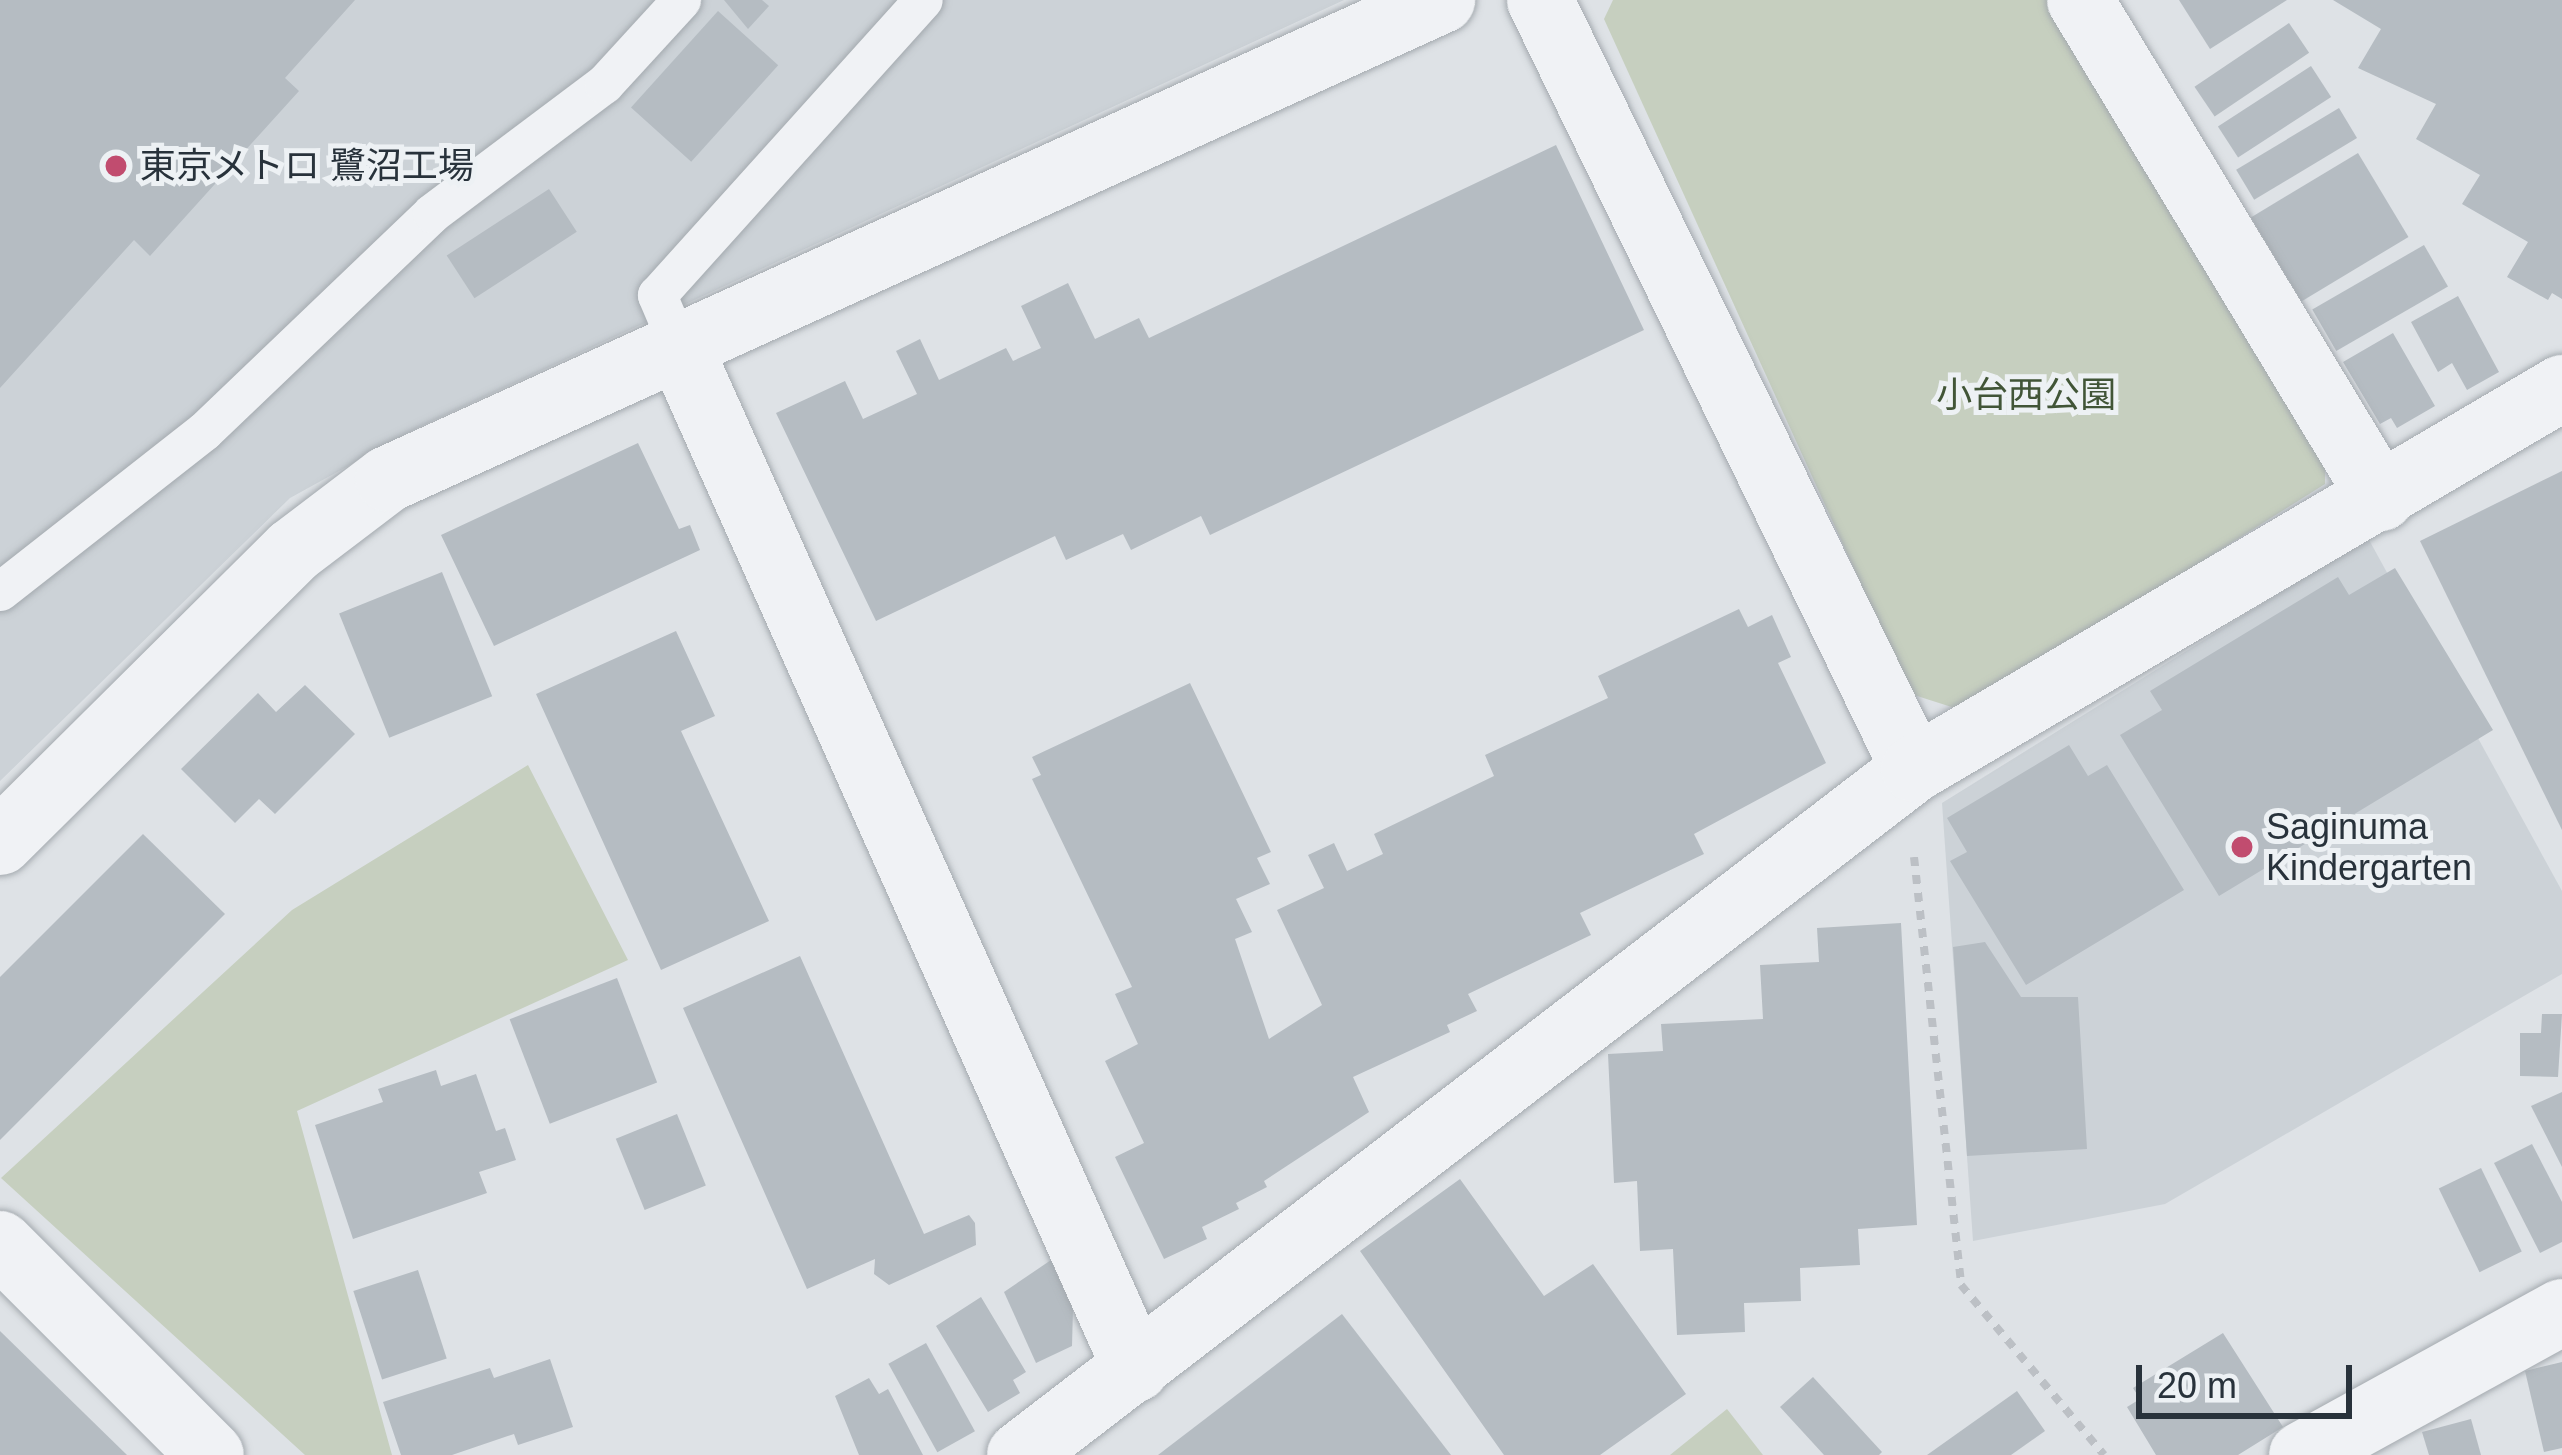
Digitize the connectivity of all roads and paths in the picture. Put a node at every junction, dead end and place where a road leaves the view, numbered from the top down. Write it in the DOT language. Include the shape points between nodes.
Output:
graph roads {
  1 [pos="681,0"];
  2 [pos="922,0"];
  3 [pos="1442,0"];
  4 [pos="1540,0"];
  5 [pos="2080,0"];
  6 [pos="680,349"];
  7 [pos="2562,388"];
  8 [pos="2381,498"];
  9 [pos="0,591"];
  10 [pos="1909,774"];
  11 [pos="0,842"];
  12 [pos="0,1244"];
  13 [pos="2562,1312"];
  14 [pos="1136,1369"];
  15 [pos="211,1455"];
  16 [pos="1020,1455"];
  17 [pos="2104,1455"];
  18 [pos="2302,1455"];
  1 -- 9 [label="lane" via="604,84 432,213 204,431"];
  2 -- 6 [label="lane" via="658,295"];
  3 -- 6 [label="street"];
  4 -- 10 [label="street"];
  5 -- 8 [label="street"];
  6 -- 11 [label="street" via="388,479 292,551"];
  6 -- 14 [label="street"];
  7 -- 8 [label="street"];
  8 -- 10 [label="street"];
  10 -- 14 [label="street"];
  10 -- 17 [label="path" via="1961,1285"];
  12 -- 15 [label="street"];
  13 -- 18 [label="street"];
  14 -- 16 [label="street"];
}
